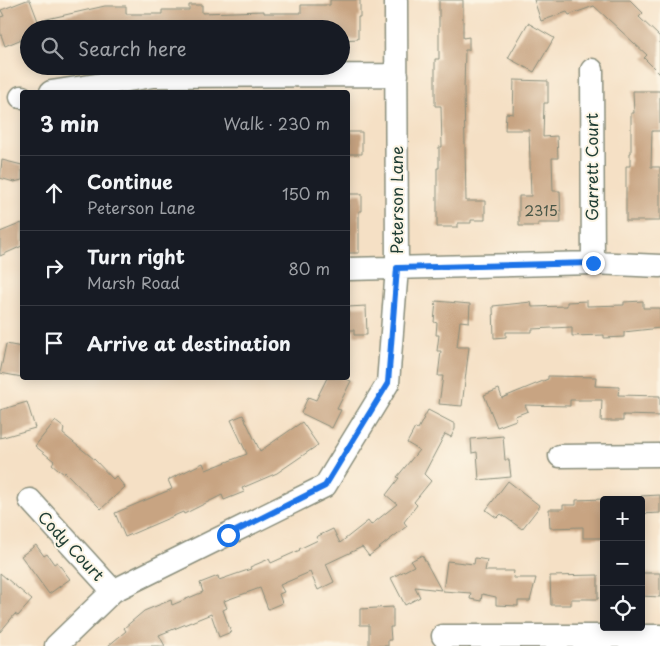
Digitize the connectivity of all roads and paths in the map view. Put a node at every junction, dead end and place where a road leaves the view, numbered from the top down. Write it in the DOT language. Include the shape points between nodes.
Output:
graph roads {
  1 [pos="396,0"];
  2 [pos="592,70"];
  3 [pos="397,75"];
  4 [pos="64,90"];
  5 [pos="593,263"];
  6 [pos="660,266"];
  7 [pos="397,268"];
  8 [pos="350,269"];
  9 [pos="660,455"];
  10 [pos="560,456"];
  11 [pos="30,500"];
  12 [pos="113,591"];
  13 [pos="443,636"];
  14 [pos="660,636"];
  15 [pos="56,646"];
  1 -- 3 [label="street, Peterson Lane"];
  2 -- 5 [label="street, Garrett Court"];
  3 -- 4 [label="street" via="154,76"];
  3 -- 7 [label="street, Peterson Lane"];
  5 -- 6 [label="street"];
  5 -- 7 [label="street"];
  7 -- 8 [label="street"];
  7 -- 12 [label="street, Peterson Lane" via="388,383 325,486"];
  9 -- 10 [label="street"];
  11 -- 12 [label="street, Cody Court"];
  12 -- 15 [label="street, Peterson Lane"];
  13 -- 14 [label="street"];
}
